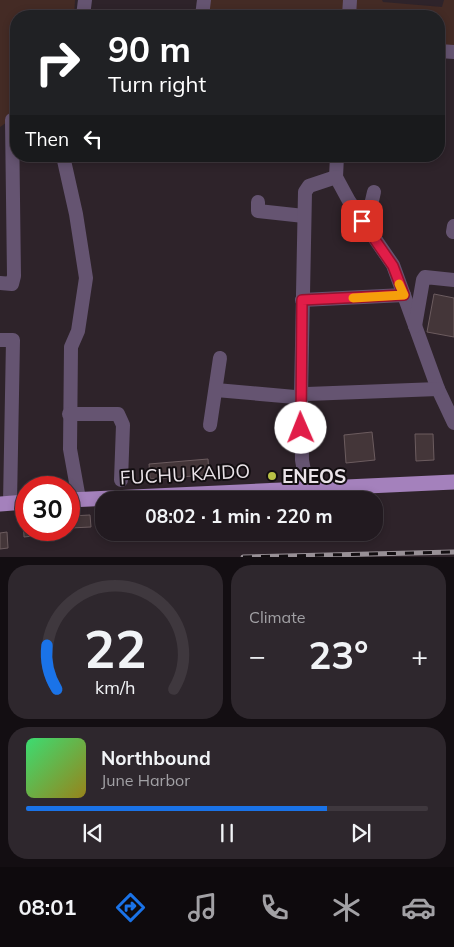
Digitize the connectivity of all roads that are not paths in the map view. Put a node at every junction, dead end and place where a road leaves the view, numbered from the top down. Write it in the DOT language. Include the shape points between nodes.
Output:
graph roads {
  1 [pos="9,121"];
  2 [pos="10,152"];
  3 [pos="10,162"];
  4 [pos="64,162"];
  5 [pos="337,162"];
  6 [pos="336,177"];
  7 [pos="374,192"];
  8 [pos="258,212"];
  9 [pos="304,216"];
  10 [pos="362,221"];
  11 [pos="454,280"];
  12 [pos="0,283"];
  13 [pos="404,295"];
  14 [pos="302,300"];
  15 [pos="415,326"];
  16 [pos="0,340"];
  17 [pos="220,358"];
  18 [pos="438,389"];
  19 [pos="216,390"];
  20 [pos="301,396"];
  21 [pos="69,414"];
  22 [pos="454,423"];
  23 [pos="210,425"];
  24 [pos="72,476"];
  25 [pos="121,480"];
  26 [pos="454,482"];
  27 [pos="307,488"];
  28 [pos="80,500"];
  29 [pos="5,503"];
  1 -- 2 [label="street"];
  3 -- 12 [label="street" via="14,276 12,284"];
  4 -- 21 [label="street" via="86,278 78,331 71,347"];
  5 -- 6 [label="street"];
  6 -- 9 [label="street" via="306,188"];
  6 -- 10 [label="street"];
  7 -- 10 [label="street" via="368,218"];
  8 -- 9 [label="street"];
  9 -- 14 [label="street"];
  10 -- 13 [label="street" via="393,266"];
  11 -- 15 [label="street" via="425,277"];
  13 -- 14 [label="street"];
  13 -- 15 [label="street"];
  14 -- 20 [label="street"];
  15 -- 18 [label="street"];
  16 -- 29 [label="street" via="13,340"];
  17 -- 19 [label="street"];
  18 -- 20 [label="street"];
  18 -- 22 [label="street"];
  19 -- 20 [label="street"];
  19 -- 23 [label="street"];
  20 -- 27 [label="street" via="302,460"];
  21 -- 24 [label="street"];
  21 -- 25 [label="street" via="118,414 122,425"];
  26 -- 27 [label="main road, FUCHU KAIDO"];
  27 -- 28 [label="main road, FUCHU KAIDO"];
}
